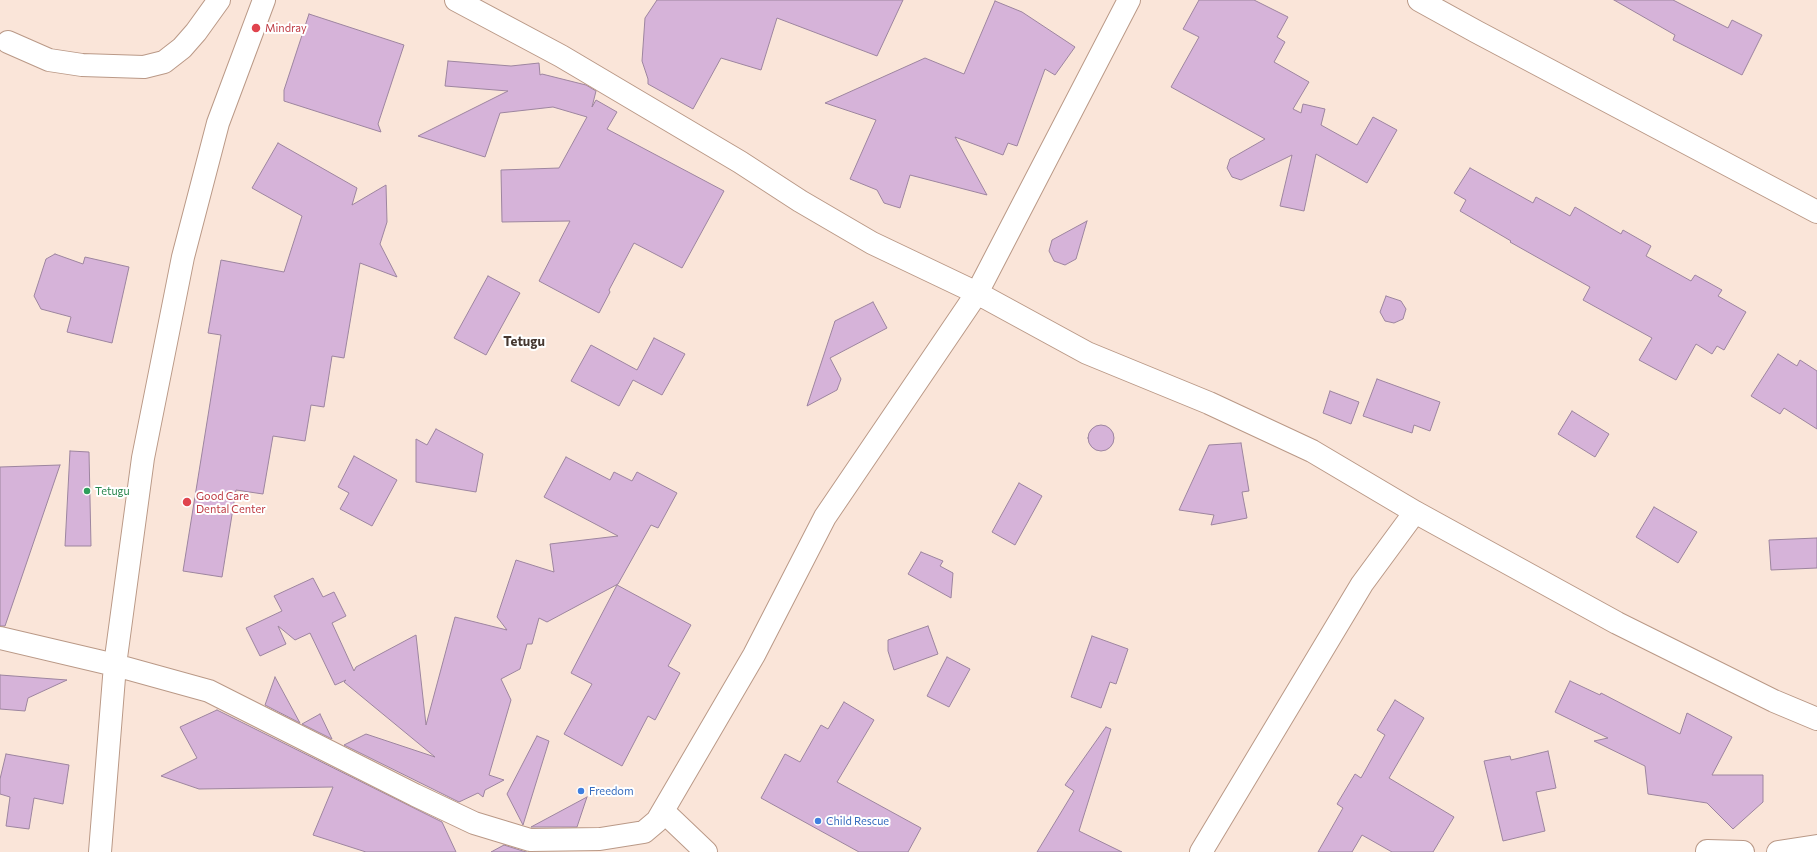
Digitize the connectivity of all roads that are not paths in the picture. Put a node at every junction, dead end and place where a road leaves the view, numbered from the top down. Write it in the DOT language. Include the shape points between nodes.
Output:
graph roads {
  1 [pos="219,0"];
  2 [pos="264,0"];
  3 [pos="456,0"];
  4 [pos="1129,0"];
  5 [pos="1419,0"];
  6 [pos="8,42"];
  7 [pos="1817,212"];
  8 [pos="977,293"];
  9 [pos="1415,512"];
  10 [pos="0,638"];
  11 [pos="115,665"];
  12 [pos="1817,719"];
  13 [pos="663,811"];
  14 [pos="1817,846"];
  15 [pos="1707,851"];
  16 [pos="100,852"];
  17 [pos="706,852"];
  18 [pos="1201,852"];
  19 [pos="1743,852"];
  20 [pos="1778,852"];
  1 -- 6 [label="street" via="182,48 164,62 144,67 82,65 49,60"];
  2 -- 11 [label="street" via="218,123 183,257 143,458"];
  3 -- 8 [label="street" via="561,56 872,243"];
  4 -- 8 [label="street"];
  5 -- 7 [label="street"];
  8 -- 9 [label="street" via="1087,353 1209,403 1312,451"];
  8 -- 13 [label="street" via="825,517 754,654"];
  9 -- 12 [label="street" via="1616,623 1768,698"];
  9 -- 18 [label="street" via="1362,584"];
  10 -- 11 [label="street"];
  11 -- 13 [label="street" via="209,691 467,820 530,840 600,839 644,832 657,821"];
  11 -- 16 [label="street"];
  13 -- 17 [label="street"];
  14 -- 20 [label="street"];
  15 -- 19 [label="street"];
}
